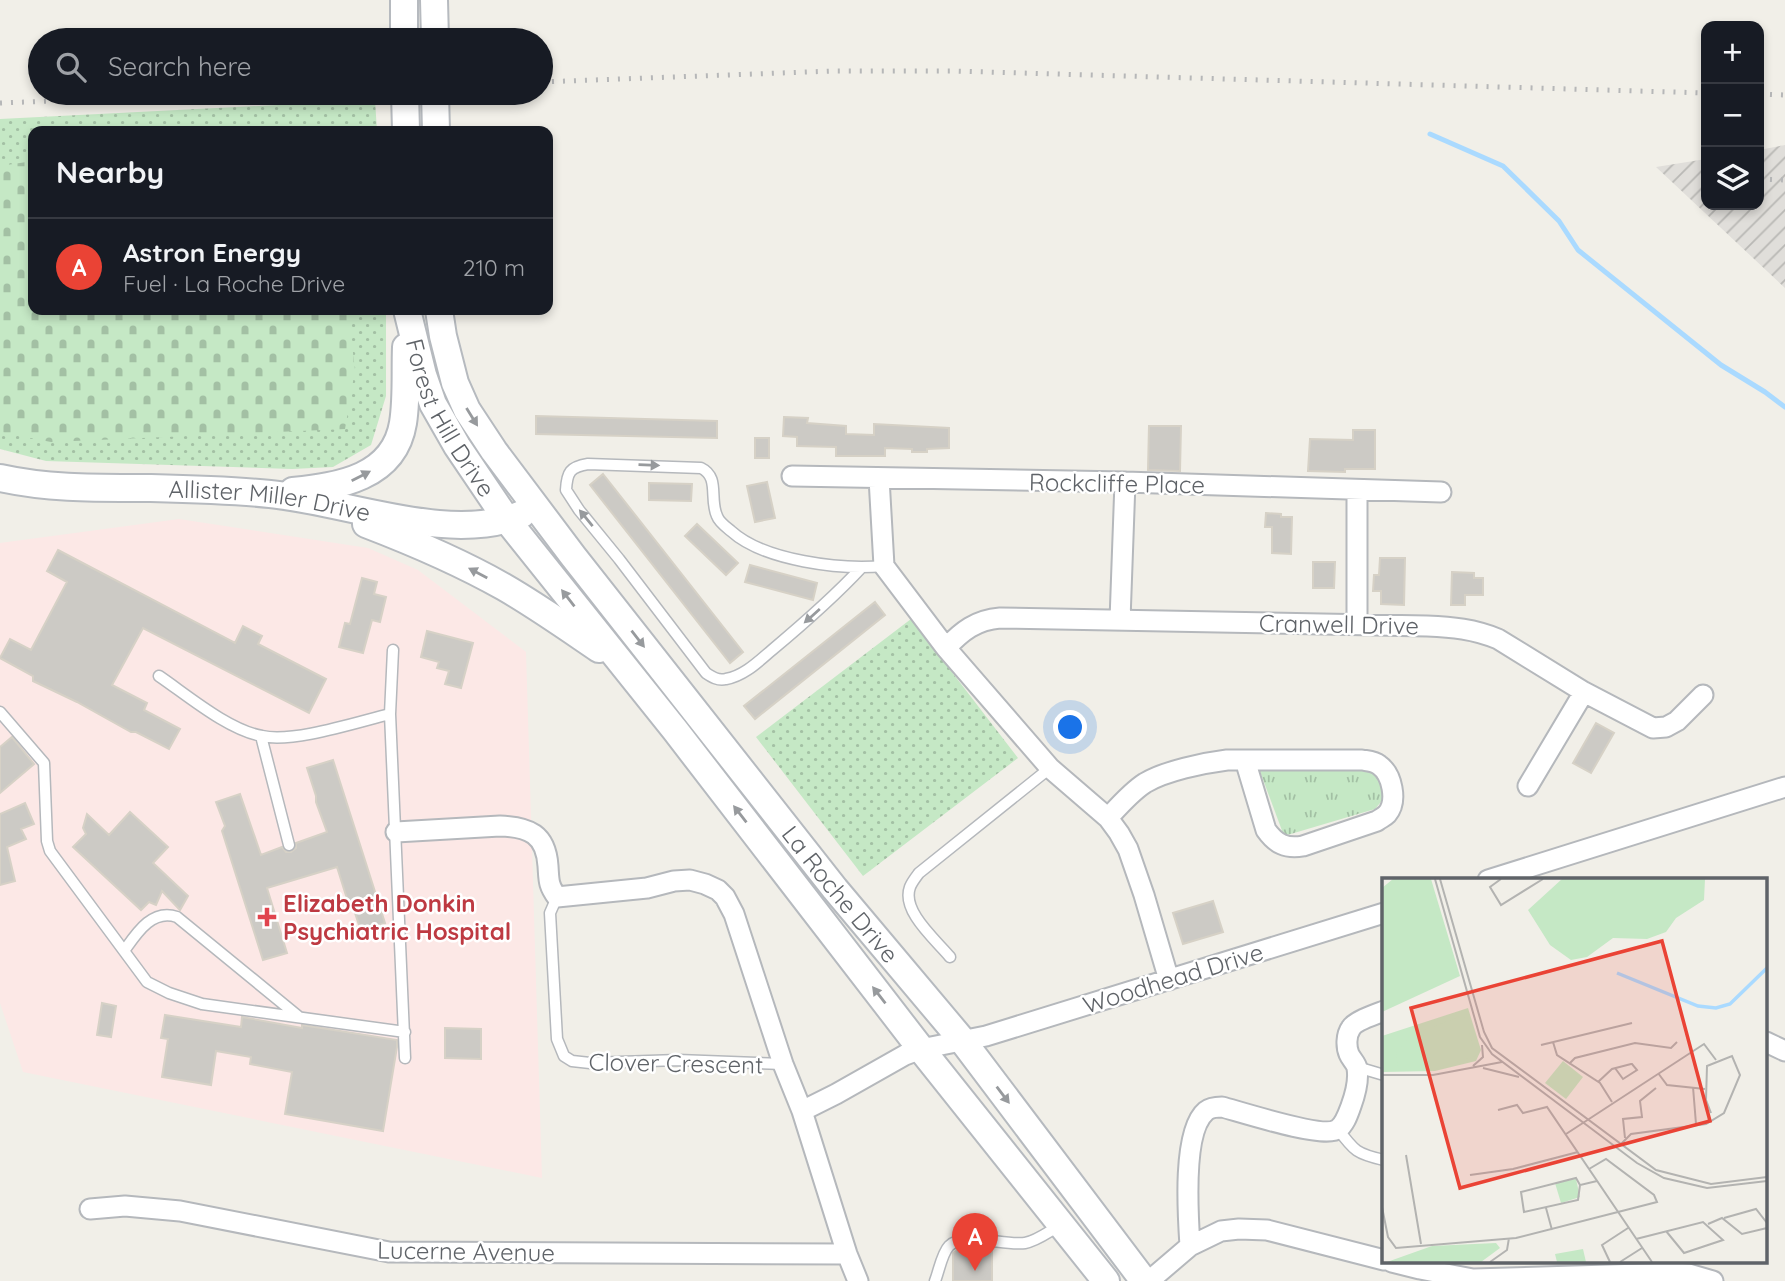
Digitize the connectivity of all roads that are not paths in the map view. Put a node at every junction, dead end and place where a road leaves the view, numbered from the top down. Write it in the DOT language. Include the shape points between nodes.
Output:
graph roads {
  1 [pos="404,0"];
  2 [pos="434,0"];
  3 [pos="404,28"];
  4 [pos="435,28"];
  5 [pos="405,105"];
  6 [pos="435,105"];
  7 [pos="405,126"];
  8 [pos="436,126"];
  9 [pos="407,315"];
  10 [pos="408,315"];
  11 [pos="440,315"];
  12 [pos="792,476"];
  13 [pos="0,478"];
  14 [pos="879,478"];
  15 [pos="1125,482"];
  16 [pos="1357,490"];
  17 [pos="1441,492"];
  18 [pos="276,495"];
  19 [pos="536,508"];
  20 [pos="507,520"];
  21 [pos="884,566"];
  22 [pos="860,568"];
  23 [pos="1120,620"];
  24 [pos="1357,624"];
  25 [pos="946,648"];
  26 [pos="394,650"];
  27 [pos="618,662"];
  28 [pos="159,676"];
  29 [pos="1584,692"];
  30 [pos="1703,695"];
  31 [pos="0,712"];
  32 [pos="390,714"];
  33 [pos="261,736"];
  34 [pos="1245,760"];
  35 [pos="1050,768"];
  36 [pos="1528,786"];
  37 [pos="1785,787"];
  38 [pos="1108,818"];
  39 [pos="396,832"];
  40 [pos="289,845"];
  41 [pos="1524,875"];
  42 [pos="1502,878"];
  43 [pos="557,897"];
  44 [pos="1382,914"];
  45 [pos="124,951"];
  46 [pos="950,957"];
  47 [pos="1169,980"];
  48 [pos="1382,1012"];
  49 [pos="299,1017"];
  50 [pos="405,1032"];
  51 [pos="962,1040"];
  52 [pos="1768,1043"];
  53 [pos="920,1049"];
  54 [pos="1785,1051"];
  55 [pos="405,1058"];
  56 [pos="783,1064"];
  57 [pos="1357,1067"];
  58 [pos="1382,1074"];
  59 [pos="802,1111"];
  60 [pos="1338,1129"];
  61 [pos="1382,1160"];
  62 [pos="90,1209"];
  63 [pos="1061,1225"];
  64 [pos="1190,1245"];
  65 [pos="848,1254"];
  66 [pos="1382,1259"];
  67 [pos="1400,1264"];
  68 [pos="1692,1268"];
  69 [pos="858,1281"];
  70 [pos="935,1281"];
  71 [pos="1105,1281"];
  72 [pos="1146,1281"];
  73 [pos="1713,1281"];
  1 -- 3 [label="street"];
  2 -- 4 [label="street"];
  5 -- 7 [label="street"];
  6 -- 8 [label="street"];
  18 -- 9 [label="street, one-way" via="355,480 390,454 403,426"];
  10 -- 20 [label="street, Forest Hill Drive" via="433,404"];
  11 -- 19 [label="street, Forest Hill Drive, one-way" via="455,383 467,410"];
  12 -- 14 [label="street, Rockcliffe Place"];
  13 -- 18 [label="street, Allister Miller Drive" via="75,488"];
  14 -- 15 [label="street, Rockcliffe Place"];
  14 -- 21 [label="street"];
  15 -- 16 [label="street, Rockcliffe Place"];
  15 -- 23 [label="street"];
  16 -- 17 [label="street, Rockcliffe Place"];
  16 -- 24 [label="street"];
  18 -- 20 [label="street, Allister Miller Drive" via="443,524"];
  27 -- 18 [label="street, one-way" via="472,570 405,539"];
  19 -- 20 [label="street, Allister Miller Drive"];
  19 -- 51 [label="street, La Roche Drive, one-way" via="835,889"];
  27 -- 20 [label="street, La Roche Drive, one-way"];
  21 -- 22 [label="lane"];
  21 -- 25 [label="street"];
  22 -- 22 [label="lane, one-way" via="839,592 751,667 729,679 714,678 579,510 566,490 569,474 588,464 701,468 711,477 717,517 741,541 800,560"];
  23 -- 24 [label="street, Cranwell Drive"];
  23 -- 25 [label="street, Cranwell Drive" via="988,619 962,632"];
  24 -- 29 [label="street, Cranwell Drive" via="1453,627 1484,633"];
  25 -- 35 [label="street"];
  26 -- 32 [label="lane"];
  53 -- 27 [label="street, La Roche Drive, one-way"];
  28 -- 33 [label="lane" via="233,726"];
  29 -- 30 [label="street, Cranwell Drive" via="1653,728 1677,721"];
  29 -- 36 [label="street"];
  31 -- 45 [label="lane" via="44,763 50,851"];
  32 -- 33 [label="lane" via="310,734"];
  32 -- 39 [label="lane"];
  33 -- 40 [label="lane"];
  34 -- 34 [label="street" via="1266,830 1284,846 1303,846 1377,821 1390,810 1390,779 1371,761"];
  34 -- 38 [label="street" via="1207,763 1147,781"];
  35 -- 38 [label="street"];
  35 -- 46 [label="lane" via="919,873 910,887 914,915"];
  37 -- 41 [label="street"];
  38 -- 47 [label="street" via="1128,849"];
  39 -- 43 [label="street, Clover Crescent" via="513,827 531,831 548,856 550,888"];
  39 -- 50 [label="lane"];
  41 -- 42 [label="street"];
  43 -- 56 [label="street, Clover Crescent" via="690,880 718,890 734,914"];
  43 -- 56 [label="lane, Clover Crescent" via="550,913 557,1039 564,1056 590,1063"];
  44 -- 47 [label="street, Woodhead Drive"];
  45 -- 49 [label="lane" via="147,982 169,993 202,1004"];
  45 -- 49 [label="lane" via="152,920 177,917"];
  47 -- 51 [label="street, Woodhead Drive"];
  48 -- 57 [label="street" via="1350,1028 1347,1045"];
  49 -- 50 [label="lane"];
  50 -- 55 [label="lane"];
  51 -- 53 [label="street"];
  51 -- 72 [label="street, La Roche Drive, one-way"];
  52 -- 54 [label="street"];
  53 -- 59 [label="street"];
  53 -- 63 [label="street, La Roche Drive"];
  56 -- 59 [label="street, Clover Crescent"];
  57 -- 58 [label="lane"];
  57 -- 60 [label="street" via="1352,1104"];
  59 -- 65 [label="street"];
  60 -- 61 [label="lane" via="1358,1153"];
  60 -- 64 [label="street" via="1314,1131 1222,1107 1207,1110 1196,1126 1189,1157"];
  62 -- 65 [label="street, Lucerne Avenue" via="125,1206 180,1212 389,1252"];
  63 -- 70 [label="lane" via="1022,1243 955,1242 949,1246"];
  63 -- 71 [label="street, La Roche Drive"];
  64 -- 66 [label="street" via="1221,1231 1267,1230"];
  64 -- 72 [label="street"];
  65 -- 69 [label="street"];
  67 -- 68 [label="street" via="1473,1279"];
  68 -- 73 [label="street"];
}
